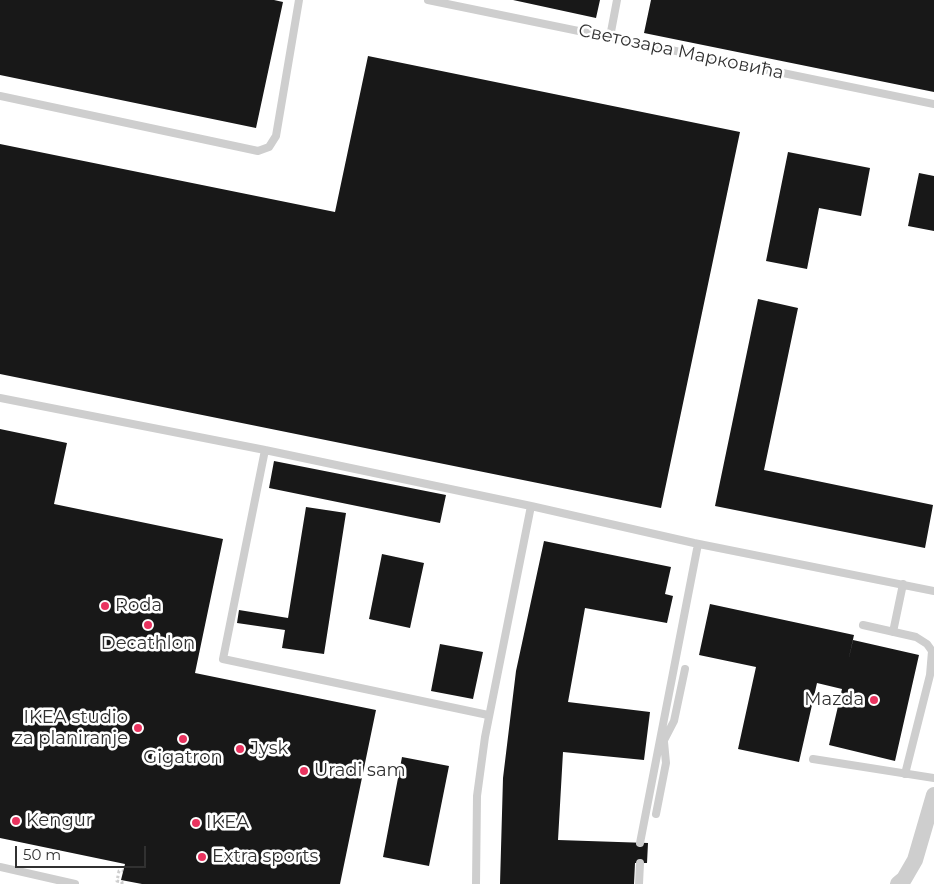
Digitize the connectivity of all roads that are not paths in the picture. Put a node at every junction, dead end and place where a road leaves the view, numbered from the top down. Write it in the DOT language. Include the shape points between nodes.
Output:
graph roads {
  1 [pos="299,0"];
  2 [pos="428,0"];
  3 [pos="617,0"];
  4 [pos="610,37"];
  5 [pos="0,96"];
  6 [pos="934,104"];
  7 [pos="0,398"];
  8 [pos="265,450"];
  9 [pos="531,506"];
  10 [pos="698,544"];
  11 [pos="903,584"];
  12 [pos="934,591"];
  13 [pos="863,625"];
  14 [pos="893,632"];
  15 [pos="685,669"];
  16 [pos="488,715"];
  17 [pos="662,722"];
  18 [pos="664,741"];
  19 [pos="656,757"];
  20 [pos="813,759"];
  21 [pos="905,774"];
  22 [pos="934,778"];
  23 [pos="934,795"];
  24 [pos="656,814"];
  25 [pos="640,843"];
  26 [pos="640,863"];
  27 [pos="0,867"];
  28 [pos="75,884"];
  29 [pos="476,884"];
  30 [pos="639,884"];
  31 [pos="898,884"];
  1 -- 5 [label="lane" via="276,136 269,147 258,151"];
  2 -- 4 [label="lane, Светозара Марковића"];
  3 -- 4 [label="lane"];
  4 -- 6 [label="lane, Светозара Марковића"];
  7 -- 8 [label="lane"];
  8 -- 9 [label="lane"];
  8 -- 16 [label="lane" via="223,659"];
  9 -- 10 [label="lane"];
  9 -- 16 [label="lane"];
  10 -- 11 [label="lane"];
  10 -- 17 [label="lane"];
  11 -- 12 [label="lane"];
  11 -- 14 [label="lane"];
  13 -- 14 [label="lane"];
  14 -- 21 [label="lane" via="916,637 932,651 930,674"];
  15 -- 18 [label="lane" via="674,721"];
  16 -- 29 [label="lane" via="477,796"];
  17 -- 18 [label="lane"];
  17 -- 19 [label="lane"];
  18 -- 19 [label="lane"];
  18 -- 24 [label="lane" via="666,763"];
  19 -- 25 [label="lane"];
  20 -- 21 [label="lane"];
  21 -- 22 [label="lane"];
  23 -- 31 [label="street" via="915,860 904,880"];
  26 -- 30 [label="lane"];
  27 -- 28 [label="lane"];
}
